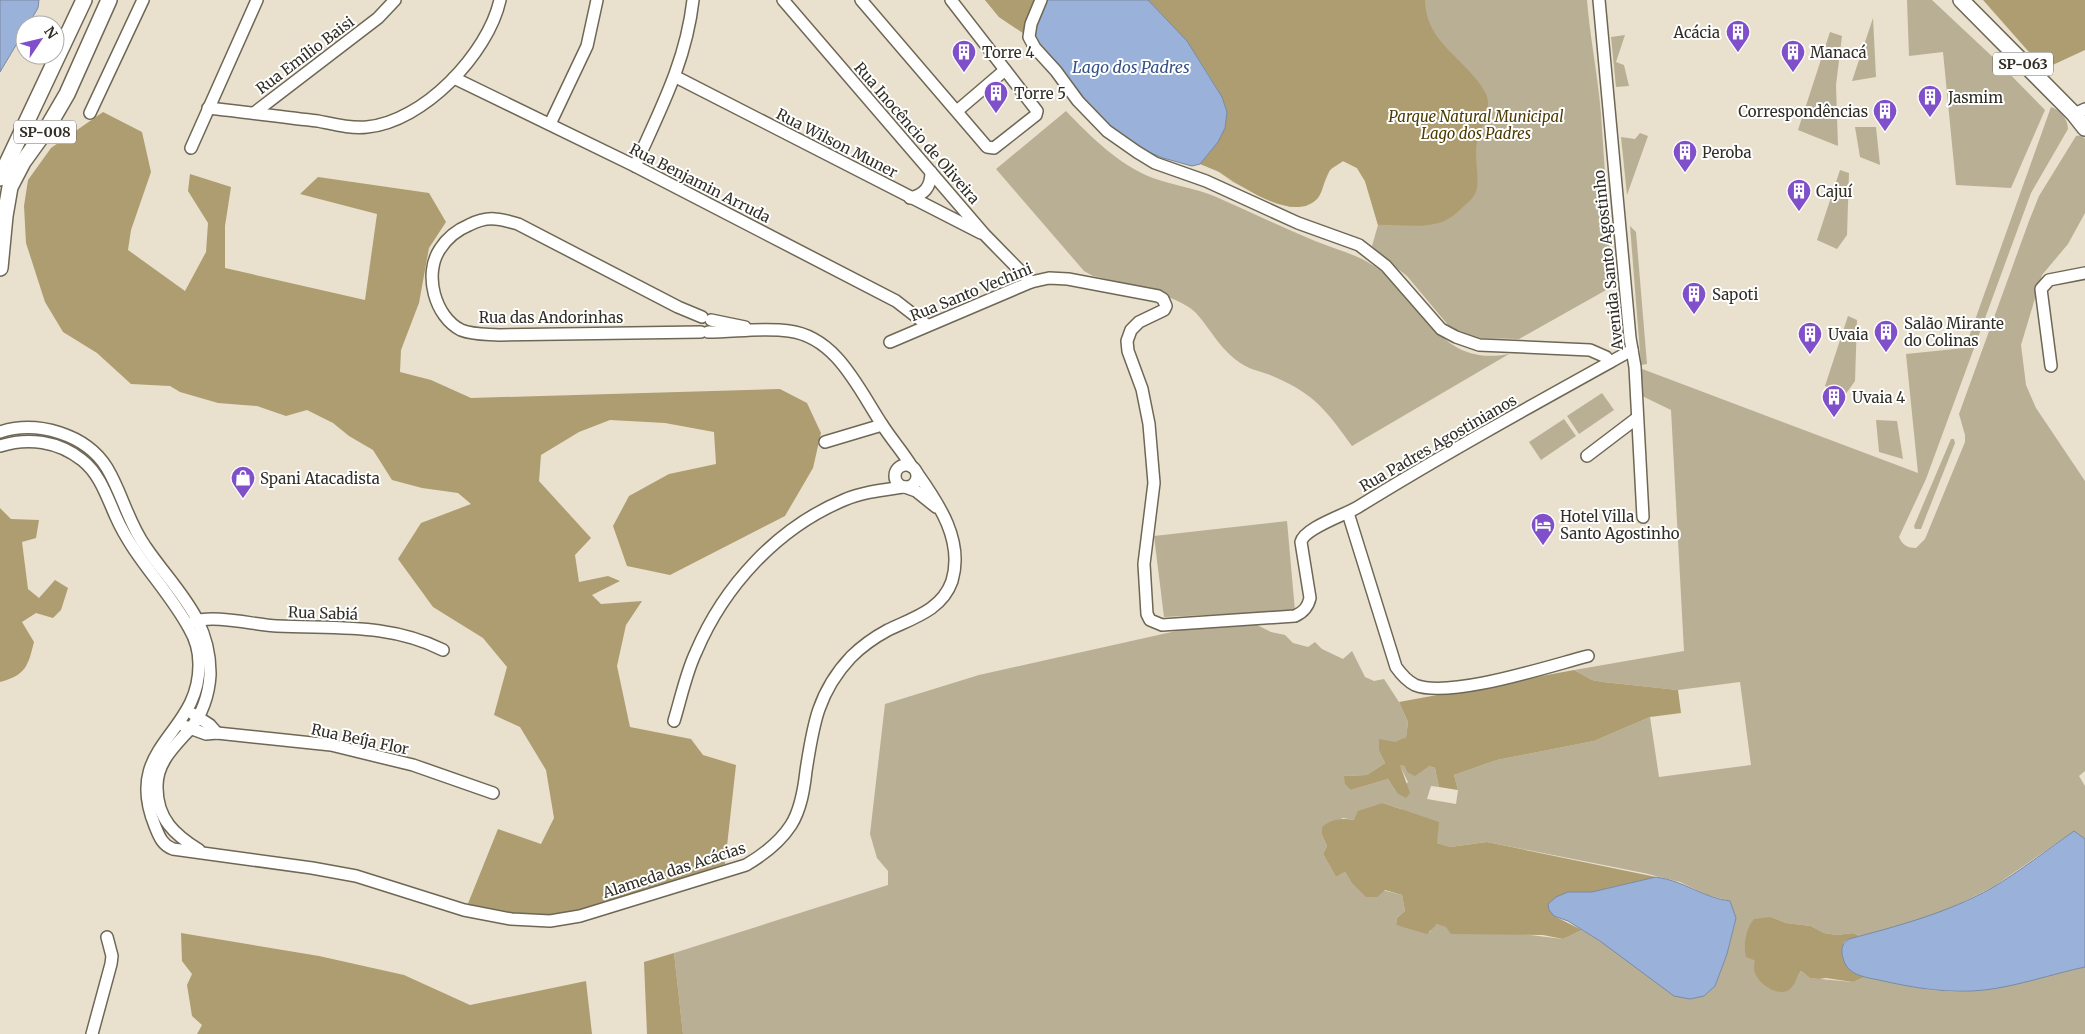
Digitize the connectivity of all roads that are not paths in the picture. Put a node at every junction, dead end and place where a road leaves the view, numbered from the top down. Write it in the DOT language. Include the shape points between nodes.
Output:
graph roads {
  1 [pos="84,0"];
  2 [pos="109,0"];
  3 [pos="143,0"];
  4 [pos="257,0"];
  5 [pos="396,0"];
  6 [pos="500,0"];
  7 [pos="597,0"];
  8 [pos="692,0"];
  9 [pos="784,0"];
  10 [pos="951,0"];
  11 [pos="1041,0"];
  12 [pos="1599,0"];
  13 [pos="1962,0"];
  14 [pos="867,2"];
  15 [pos="1005,70"];
  16 [pos="676,77"];
  17 [pos="454,78"];
  18 [pos="208,108"];
  19 [pos="957,110"];
  20 [pos="1037,111"];
  21 [pos="2079,112"];
  22 [pos="90,113"];
  23 [pos="254,113"];
  24 [pos="1044,120"];
  25 [pos="550,124"];
  26 [pos="2085,128"];
  27 [pos="191,148"];
  28 [pos="635,166"];
  29 [pos="931,172"];
  30 [pos="0,178"];
  31 [pos="910,198"];
  32 [pos="985,235"];
  33 [pos="0,268"];
  34 [pos="2085,273"];
  35 [pos="1031,282"];
  36 [pos="703,325"];
  37 [pos="927,325"];
  38 [pos="890,342"];
  39 [pos="1632,350"];
  40 [pos="1610,362"];
  41 [pos="2051,366"];
  42 [pos="1637,418"];
  43 [pos="885,430"];
  44 [pos="0,432"];
  45 [pos="825,442"];
  46 [pos="0,446"];
  47 [pos="1586,456"];
  48 [pos="914,470"];
  49 [pos="897,472"];
  50 [pos="904,487"];
  51 [pos="878,490"];
  52 [pos="940,509"];
  53 [pos="1348,513"];
  54 [pos="1644,517"];
  55 [pos="1308,587"];
  56 [pos="198,620"];
  57 [pos="187,624"];
  58 [pos="443,650"];
  59 [pos="1588,656"];
  60 [pos="193,714"];
  61 [pos="674,720"];
  62 [pos="179,723"];
  63 [pos="190,730"];
  64 [pos="217,733"];
  65 [pos="493,793"];
  66 [pos="180,838"];
  67 [pos="173,848"];
  68 [pos="205,853"];
  69 [pos="107,937"];
  70 [pos="92,1034"];
  1 -- 30 [label="main road, SP-008"];
  2 -- 33 [label="main road, SP-008" via="67,94 10,187"];
  3 -- 22 [label="street"];
  4 -- 18 [label="street"];
  5 -- 23 [label="street, Rua Emílio Baisi" via="378,18"];
  6 -- 17 [label="street" via="486,35"];
  7 -- 25 [label="street" via="587,46"];
  8 -- 16 [label="street"];
  9 -- 29 [label="street, Rua Inocêncio de Oliveira"];
  10 -- 15 [label="street"];
  11 -- 40 [label="street" via="1029,37 1078,101 1107,131 1137,152 1155,163 1206,181 1298,223 1359,245 1386,266 1441,329 1456,337 1479,345 1590,350"];
  12 -- 39 [label="street, Avenida Santo Agostinho"];
  13 -- 21 [label="main road, SP-063"];
  14 -- 19 [label="street"];
  15 -- 19 [label="street"];
  15 -- 20 [label="street"];
  16 -- 28 [label="street"];
  16 -- 31 [label="street, Rua Wilson Muner"];
  17 -- 23 [label="street" via="396,121 365,128"];
  17 -- 25 [label="street, Rua Benjamin Arruda"];
  18 -- 23 [label="street"];
  18 -- 27 [label="street"];
  19 -- 20 [label="street" via="990,148 997,146"];
  20 -- 24 [label="street"];
  21 -- 26 [label="main road, SP-063"];
  25 -- 28 [label="street, Rua Benjamin Arruda"];
  28 -- 37 [label="street, Rua Benjamin Arruda" via="896,302"];
  29 -- 31 [label="street" via="931,181 926,189 920,196"];
  29 -- 32 [label="street, Rua Inocêncio de Oliveira"];
  31 -- 32 [label="street, Rua Wilson Muner"];
  32 -- 35 [label="street, Rua Inocêncio de Oliveira"];
  34 -- 41 [label="street" via="2049,280 2041,289"];
  35 -- 37 [label="street, Rua Santo Vechini"];
  35 -- 55 [label="street, Rua Santo Vechini" via="1049,278 1077,280 1158,296 1165,303 1164,310 1139,322 1127,341 1149,424 1153,493 1144,564 1150,620 1162,625 1295,616 1308,606"];
  36 -- 36 [label="street, Rua das Andorinhas" via="678,307 518,224 494,218 461,228 448,238 438,251 433,270 438,307 447,320 462,330 480,334 688,334"];
  36 -- 43 [label="street, Rua das Andorinhas" via="790,331 817,341 842,363"];
  37 -- 38 [label="street, Rua Santo Vechini"];
  39 -- 40 [label="street, Rua Padres Agostinianos"];
  39 -- 42 [label="street, Avenida Santo Agostinho"];
  40 -- 53 [label="street, Rua Padres Agostinianos" via="1427,464"];
  42 -- 47 [label="street"];
  42 -- 54 [label="street, Avenida Santo Agostinho"];
  43 -- 45 [label="street"];
  43 -- 48 [label="street, Rua das Andorinhas"];
  43 -- 49 [label="street, Rua das Andorinhas" via="895,452"];
  44 -- 56 [label="street" via="25,427 45,429 65,435 98,457 117,486 144,546"];
  46 -- 57 [label="street" via="29,441 53,444 83,460 101,483 136,554"];
  48 -- 49 [label="street" via="902,466"];
  48 -- 50 [label="street" via="915,483"];
  48 -- 52 [label="street, Alameda das Acácias"];
  49 -- 50 [label="street" via="897,481"];
  49 -- 51 [label="street"];
  50 -- 51 [label="street"];
  50 -- 52 [label="street" via="916,491"];
  51 -- 61 [label="street" via="845,500 796,526 738,580 695,653"];
  52 -- 68 [label="street, Alameda das Acácias" via="955,551 955,567 944,596 925,613 866,644 838,674 815,717 800,805 792,825 764,854 746,865 580,916 550,921 511,919 464,910 372,881 321,869"];
  53 -- 55 [label="street, Rua Padres Agostinianos" via="1309,531 1302,538"];
  53 -- 59 [label="street" via="1396,667 1414,684 1427,688 1486,683"];
  56 -- 57 [label="street"];
  56 -- 58 [label="street, Rua Sabiá" via="391,632 423,640"];
  56 -- 60 [label="street" via="206,640 210,676 207,696"];
  57 -- 60 [label="street" via="199,662"];
  60 -- 62 [label="street"];
  60 -- 63 [label="street"];
  60 -- 64 [label="street"];
  62 -- 63 [label="street"];
  62 -- 67 [label="street" via="156,753 147,781 146,797 162,841"];
  63 -- 64 [label="street, Rua Beíja Flor"];
  63 -- 66 [label="street" via="171,748 163,762 156,788 165,820"];
  64 -- 65 [label="street, Rua Beíja Flor" via="331,745 413,765"];
  66 -- 67 [label="street"];
  66 -- 68 [label="street, Alameda das Acácias"];
  67 -- 68 [label="street, Alameda das Acácias"];
  69 -- 70 [label="street" via="111,964"];
}
